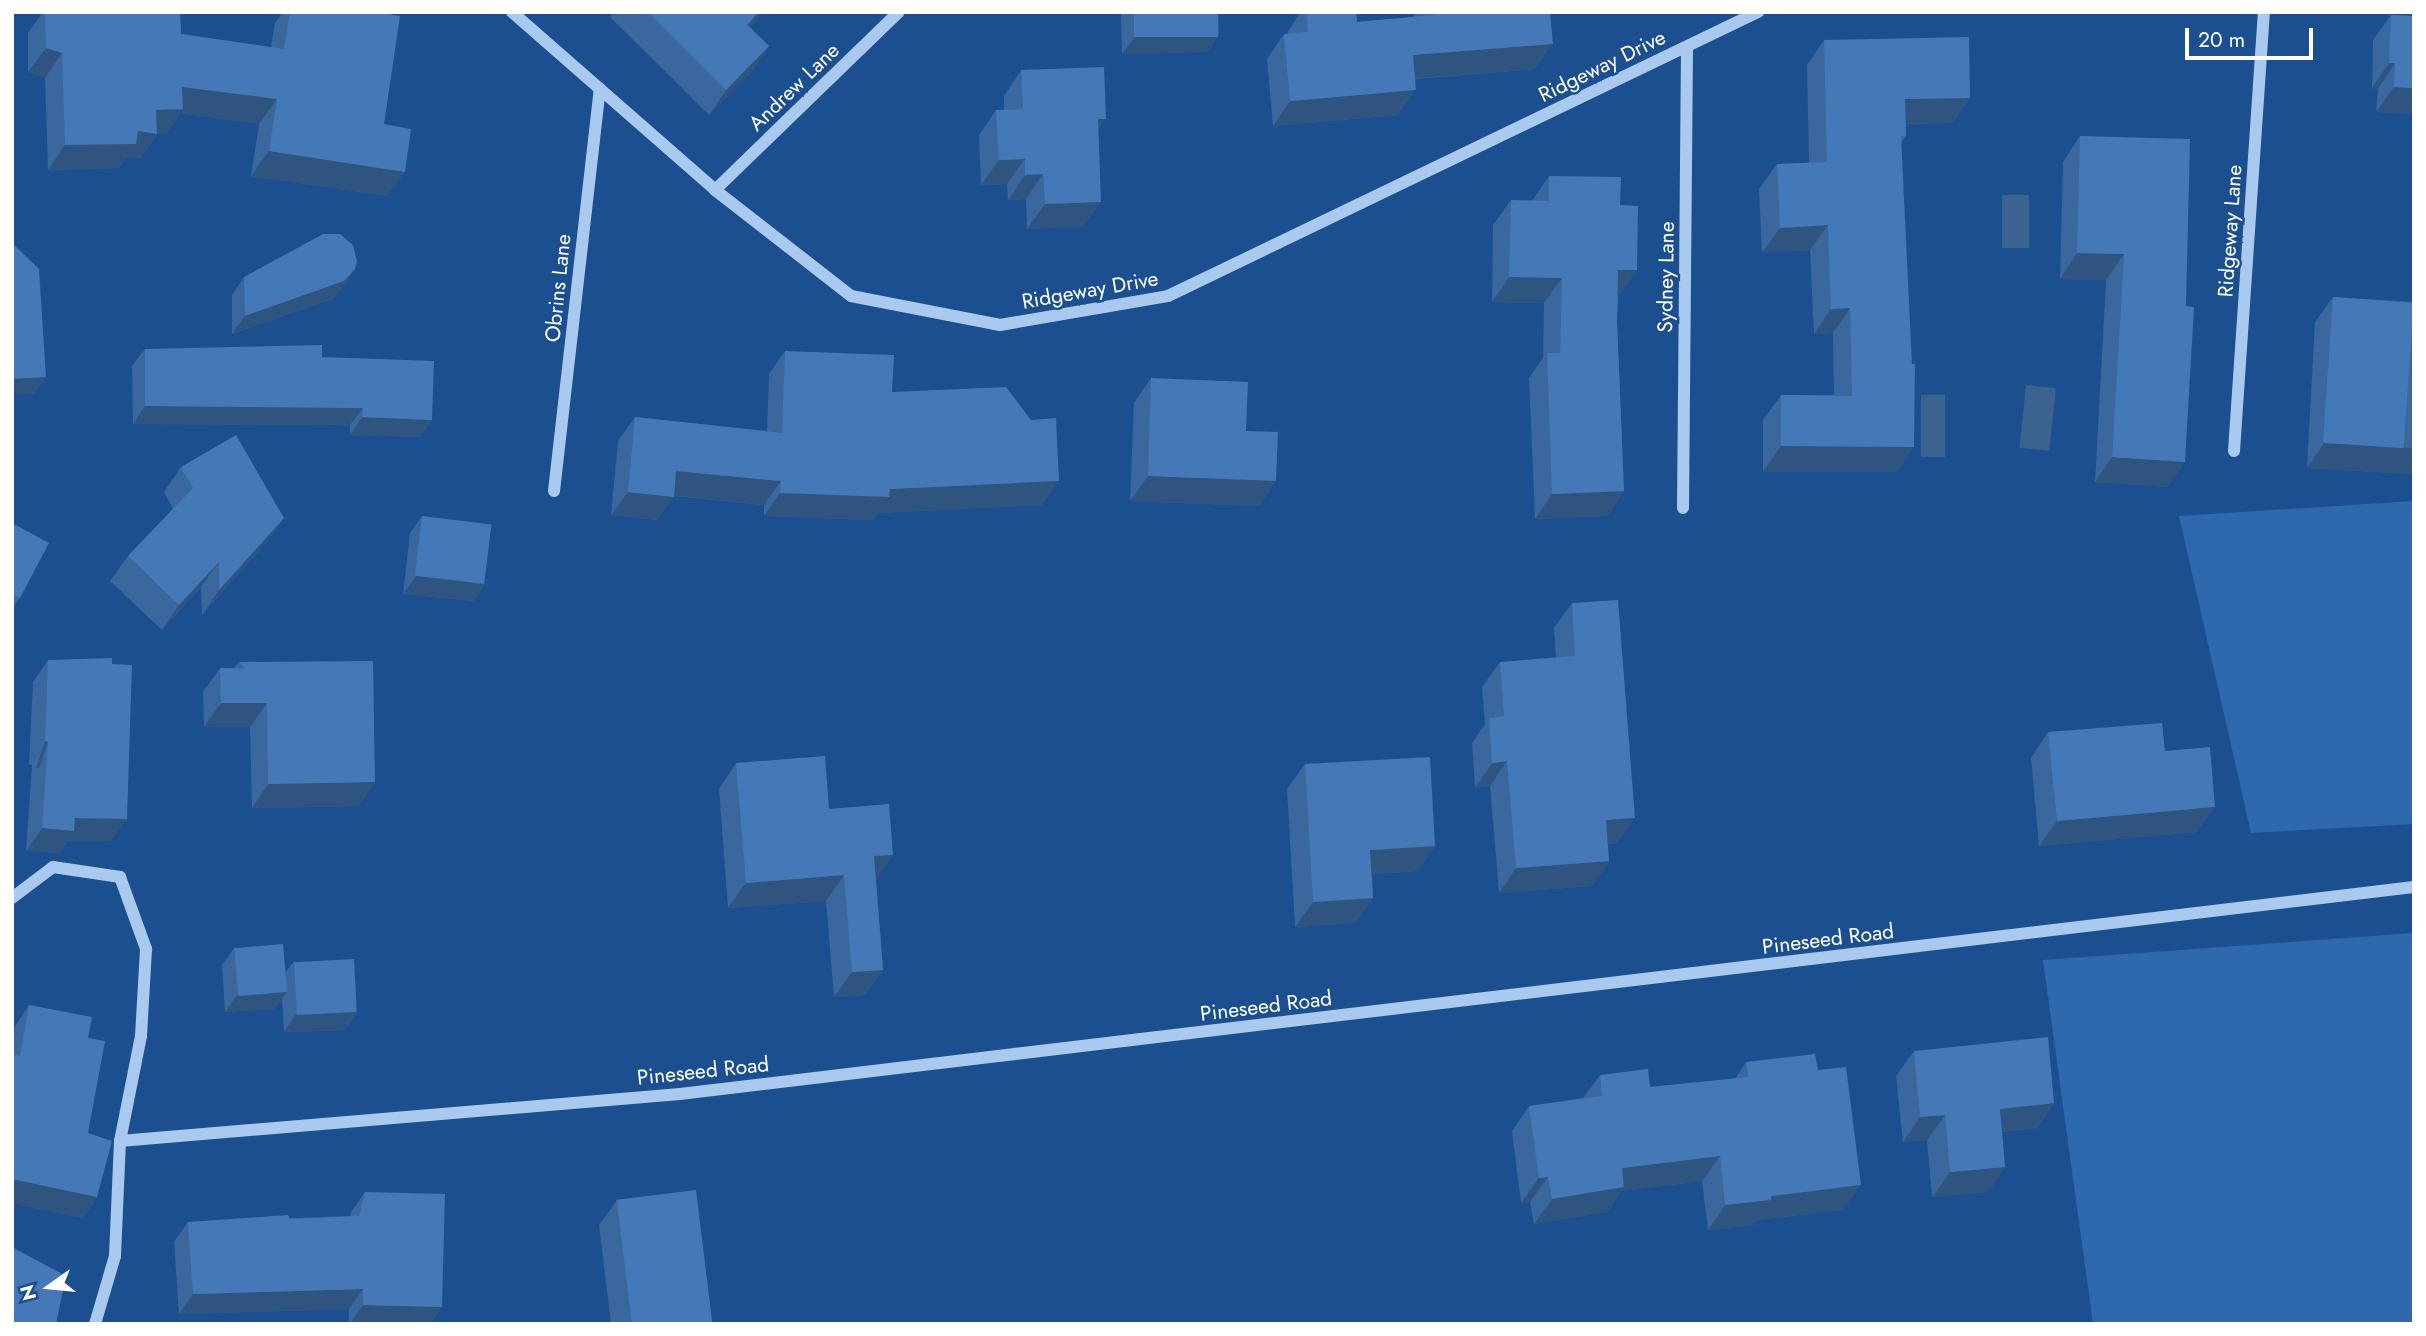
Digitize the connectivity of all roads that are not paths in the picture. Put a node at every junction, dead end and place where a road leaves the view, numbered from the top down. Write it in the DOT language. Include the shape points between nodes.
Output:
graph roads {
  1 [pos="512,12"];
  2 [pos="899,12"];
  3 [pos="1759,12"];
  4 [pos="2264,12"];
  5 [pos="1687,47"];
  6 [pos="600,89"];
  7 [pos="715,190"];
  8 [pos="2234,452"];
  9 [pos="554,491"];
  10 [pos="1683,508"];
  11 [pos="2414,887"];
  12 [pos="12,898"];
  13 [pos="120,1141"];
  14 [pos="95,1324"];
  1 -- 6 [label="street, Ridgeway Drive"];
  2 -- 7 [label="street, Andrew Lane"];
  3 -- 5 [label="street, Ridgeway Drive"];
  4 -- 8 [label="street, Ridgeway Lane"];
  5 -- 7 [label="street, Ridgeway Drive" via="1168,296 1000,325 851,296"];
  5 -- 10 [label="street, Sydney Lane"];
  6 -- 7 [label="street, Ridgeway Drive"];
  6 -- 9 [label="street, Obrins Lane"];
  11 -- 13 [label="street, Pineseed Road" via="680,1094"];
  12 -- 13 [label="street" via="53,867 120,877 146,949 141,1036"];
  13 -- 14 [label="street" via="116,1256"];
}
